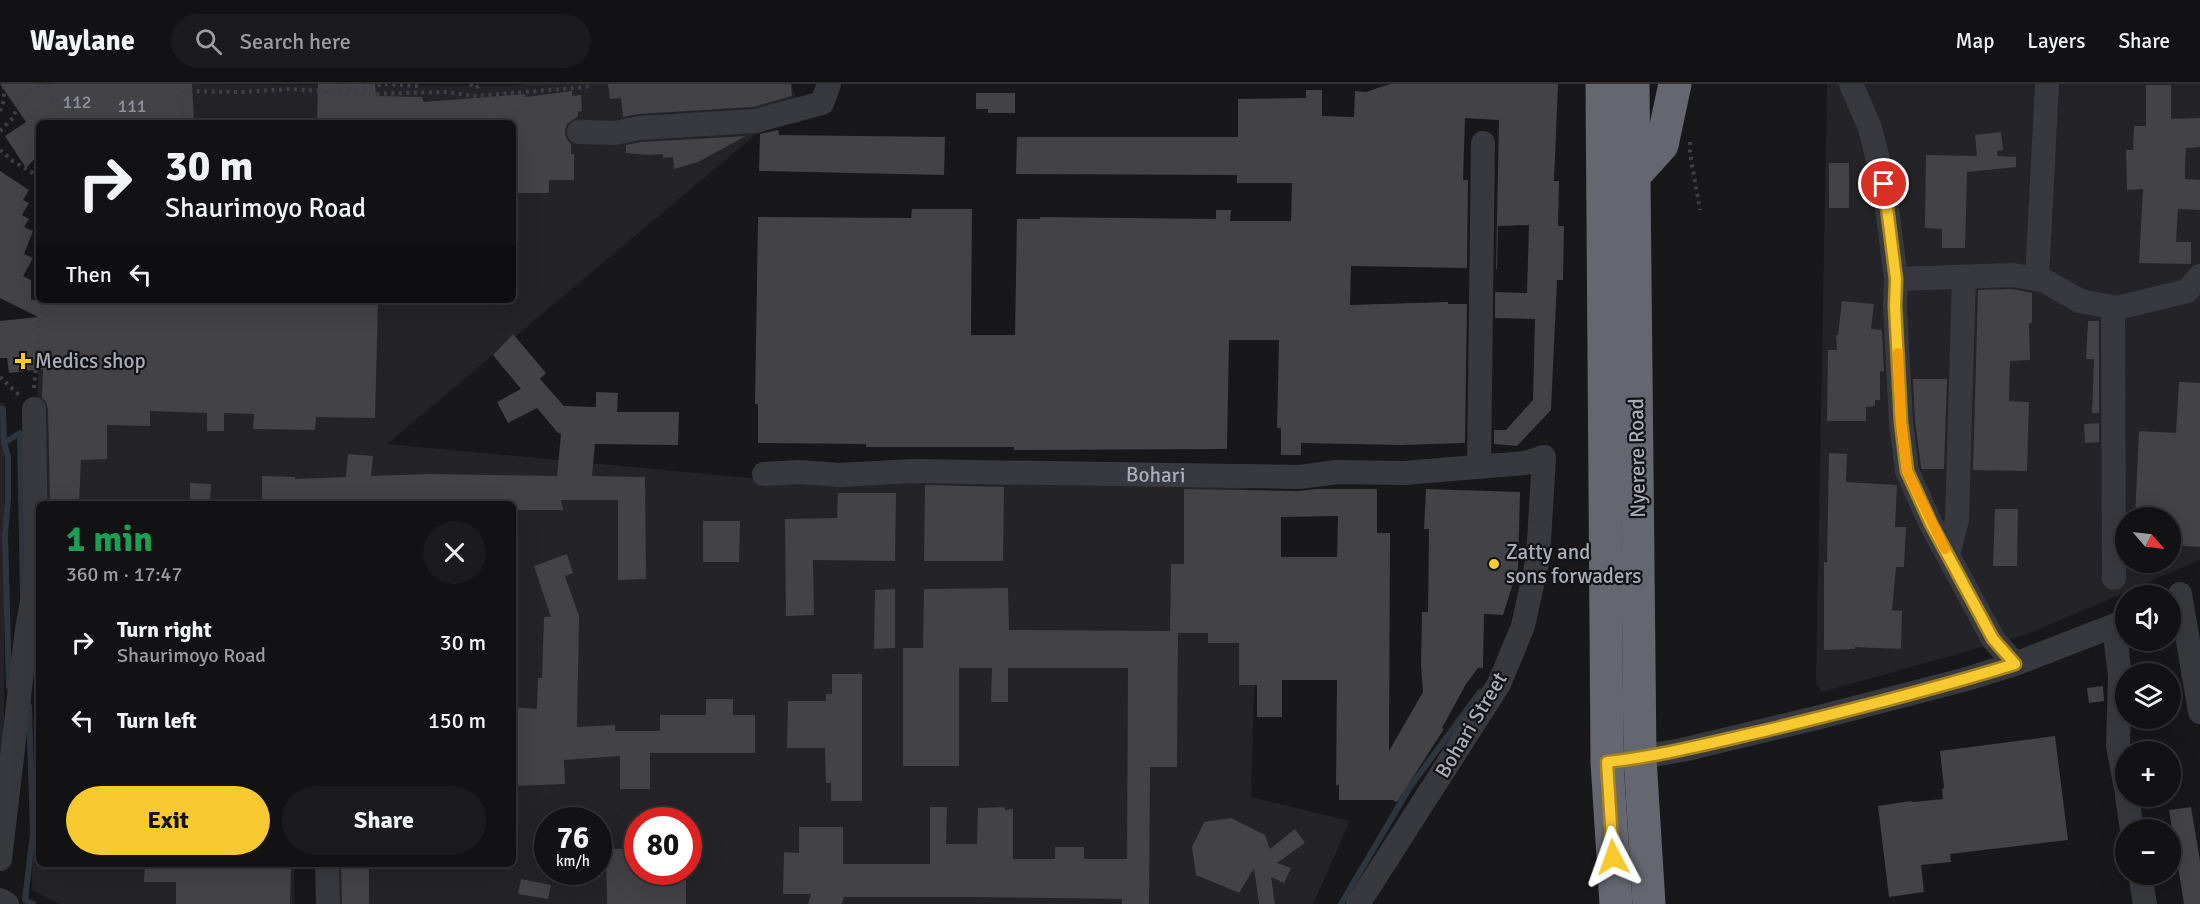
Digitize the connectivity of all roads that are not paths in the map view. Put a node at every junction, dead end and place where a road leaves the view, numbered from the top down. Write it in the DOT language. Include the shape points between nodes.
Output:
graph roads {
  1 [pos="829,84"];
  2 [pos="1602,84"];
  3 [pos="1675,84"];
  4 [pos="1851,84"];
  5 [pos="2047,84"];
  6 [pos="1634,97"];
  7 [pos="579,132"];
  8 [pos="1483,143"];
  9 [pos="1634,176"];
  10 [pos="2200,276"];
  11 [pos="1964,277"];
  12 [pos="1896,279"];
  13 [pos="2037,279"];
  14 [pos="2113,308"];
  15 [pos="34,400"];
  16 [pos="1544,457"];
  17 [pos="1479,467"];
  18 [pos="764,474"];
  19 [pos="1948,555"];
  20 [pos="2114,578"];
  21 [pos="2183,592"];
  22 [pos="2115,626"];
  23 [pos="2120,651"];
  24 [pos="2015,664"];
  25 [pos="2200,712"];
  26 [pos="2118,741"];
  27 [pos="1640,758"];
  28 [pos="1607,762"];
  29 [pos="0,859"];
  30 [pos="327,867"];
  31 [pos="2142,885"];
  32 [pos="0,900"];
  33 [pos="7,904"];
  34 [pos="328,904"];
  35 [pos="1358,904"];
  36 [pos="1616,904"];
  37 [pos="1649,904"];
  38 [pos="2145,904"];
  1 -- 7 [label="street" via="822,103 755,121 615,133"];
  2 -- 28 [label="highway, Nyerere Road"];
  3 -- 9 [label="highway" via="1662,145"];
  4 -- 12 [label="street" via="1870,128 1884,184"];
  5 -- 13 [label="street"];
  6 -- 9 [label="highway, Nyerere Road"];
  8 -- 17 [label="street"];
  9 -- 27 [label="highway, Nyerere Road"];
  10 -- 14 [label="street" via="2187,291"];
  11 -- 12 [label="street"];
  11 -- 13 [label="street" via="2014,275"];
  11 -- 19 [label="street" via="1957,520"];
  12 -- 19 [label="street" via="1901,422 1907,471"];
  13 -- 14 [label="street" via="2080,301"];
  14 -- 20 [label="street"];
  15 -- 29 [label="street" via="34,590"];
  16 -- 17 [label="street, Bohari" via="1525,463"];
  16 -- 35 [label="street, Bohari Street" via="1538,558 1523,626 1500,684"];
  17 -- 18 [label="street, Bohari" via="1299,477 913,471"];
  19 -- 24 [label="street" via="1993,639"];
  21 -- 25 [label="street"];
  22 -- 24 [label="street"];
  23 -- 26 [label="street"];
  24 -- 27 [label="street" via="1816,718"];
  27 -- 28 [label="street"];
  27 -- 37 [label="highway, Nyerere Road"];
  28 -- 36 [label="highway, Nyerere Road"];
  30 -- 34 [label="street"];
  31 -- 38 [label="street"];
  32 -- 33 [label="street"];
}
